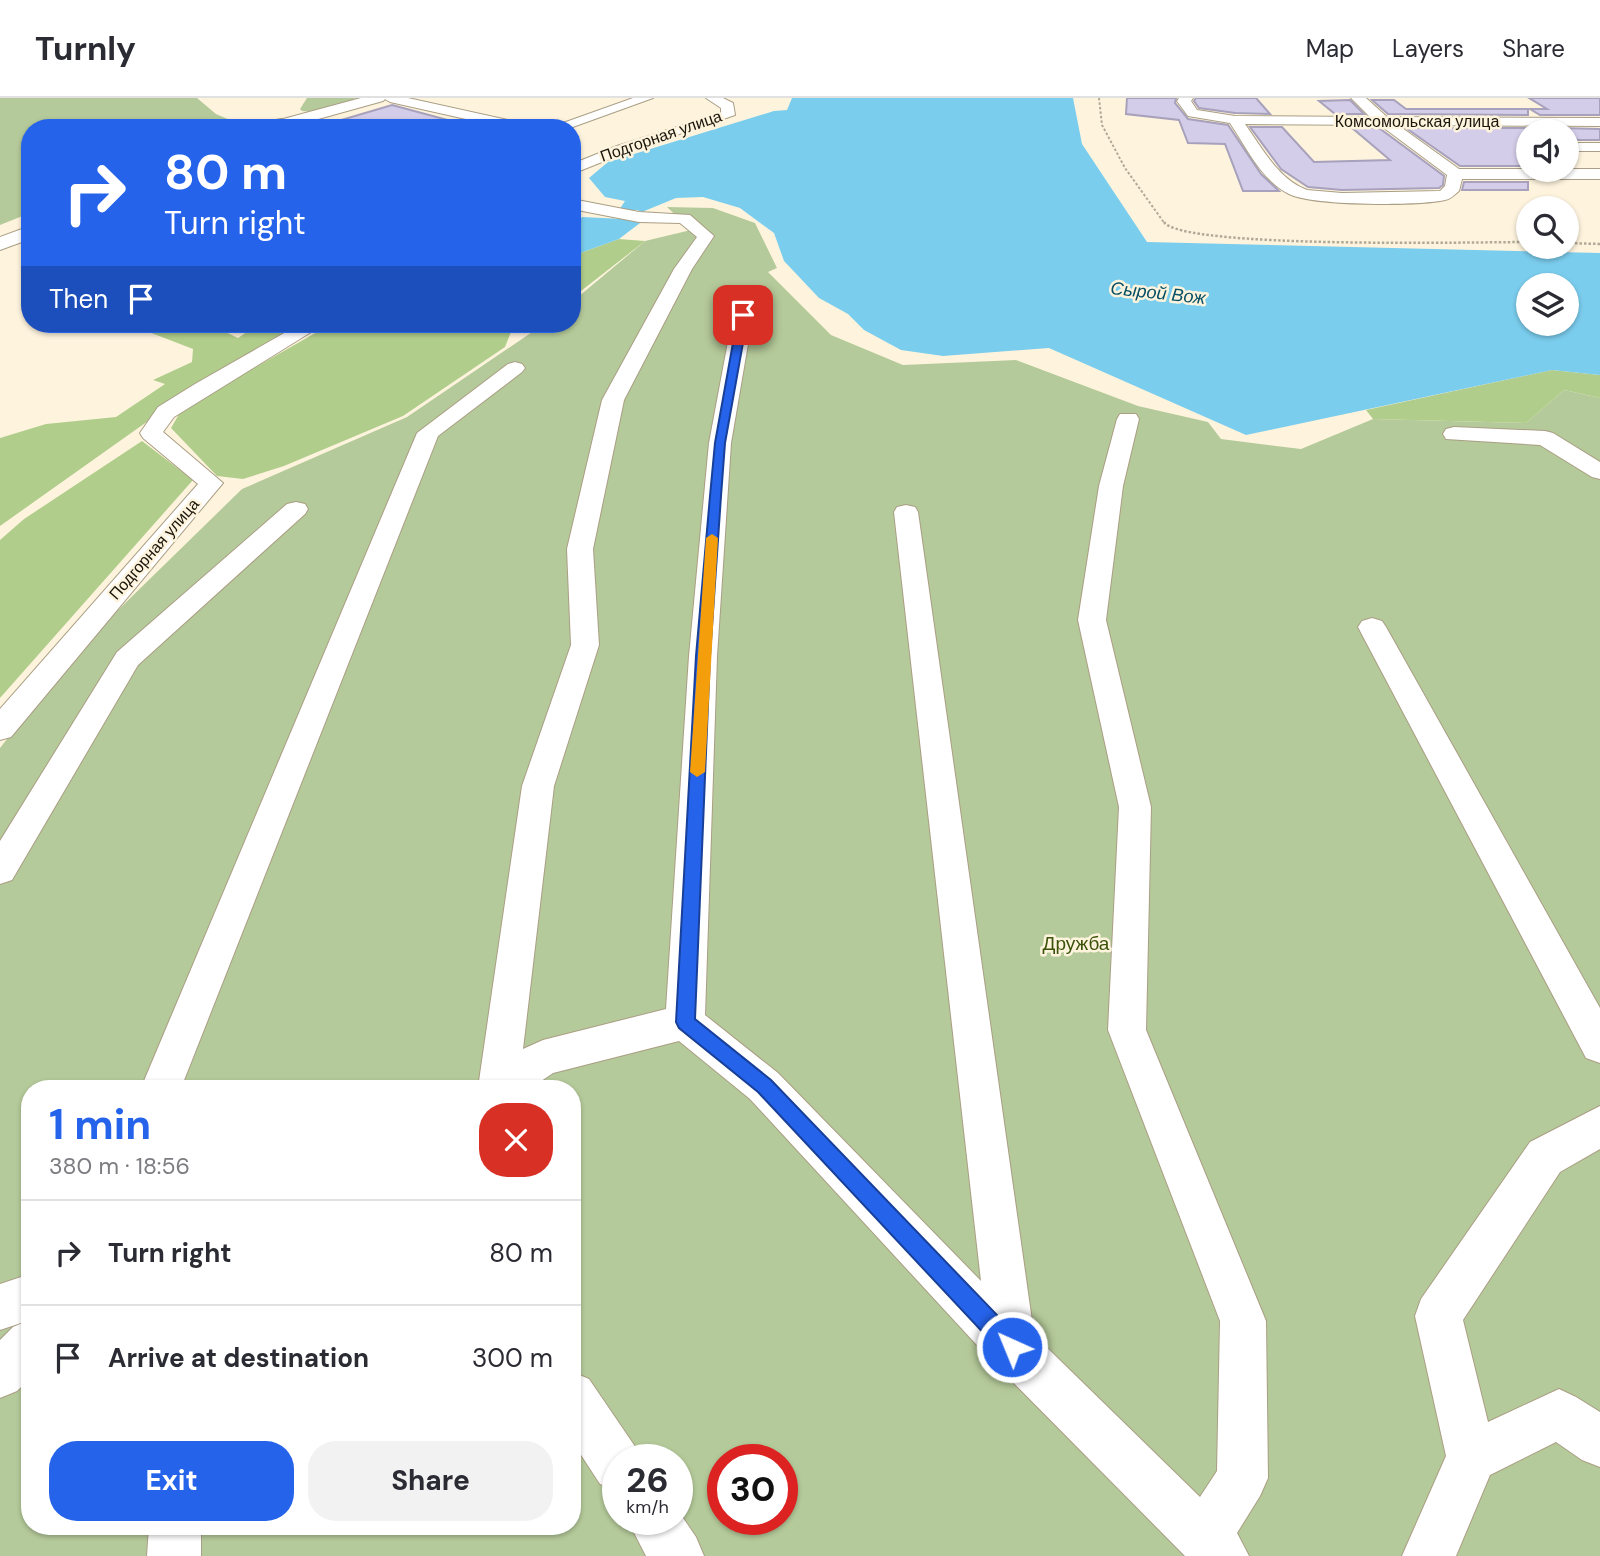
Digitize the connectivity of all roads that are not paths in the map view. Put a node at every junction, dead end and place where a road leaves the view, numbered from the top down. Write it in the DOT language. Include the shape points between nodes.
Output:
graph roads {
  1 [pos="378,98"];
  2 [pos="390,98"];
  3 [pos="646,98"];
  4 [pos="713,98"];
  5 [pos="1186,98"];
  6 [pos="1358,98"];
  7 [pos="1577,105"];
  8 [pos="295,106"];
  9 [pos="281,119"];
  10 [pos="297,119"];
  11 [pos="485,119"];
  12 [pos="1381,119"];
  13 [pos="581,120"];
  14 [pos="1235,120"];
  15 [pos="1600,120"];
  16 [pos="1579,125"];
  17 [pos="1516,126"];
  18 [pos="1579,143"];
  19 [pos="1579,147"];
  20 [pos="1583,147"];
  21 [pos="1600,147"];
  22 [pos="1600,158"];
  23 [pos="581,166"];
  24 [pos="1455,174"];
  25 [pos="1600,174"];
  26 [pos="581,206"];
  27 [pos="21,236"];
  28 [pos="0,244"];
  29 [pos="743,315"];
  30 [pos="298,333"];
  31 [pos="514,369"];
  32 [pos="1128,419"];
  33 [pos="1454,434"];
  34 [pos="1600,472"];
  35 [pos="296,509"];
  36 [pos="906,512"];
  37 [pos="1372,627"];
  38 [pos="0,729"];
  39 [pos="0,870"];
  40 [pos="685,1022"];
  41 [pos="1600,1045"];
  42 [pos="164,1080"];
  43 [pos="499,1080"];
  44 [pos="510,1080"];
  45 [pos="1600,1126"];
  46 [pos="21,1300"];
  47 [pos="0,1307"];
  48 [pos="1012,1347"];
  49 [pos="21,1353"];
  50 [pos="0,1374"];
  51 [pos="581,1410"];
  52 [pos="1600,1442"];
  53 [pos="604,1444"];
  54 [pos="1472,1457"];
  55 [pos="175,1535"];
  56 [pos="663,1535"];
  57 [pos="1213,1547"];
  58 [pos="174,1556"];
  59 [pos="677,1556"];
  60 [pos="1429,1556"];
  1 -- 10 [label="main road"];
  2 -- 11 [label="street"];
  3 -- 13 [label="street"];
  4 -- 23 [label="street, Подгорная улица" via="728,106 728,115"];
  5 -- 14 [label="street, Комсомольская улица" via="1193,113"];
  6 -- 12 [label="street"];
  7 -- 15 [label="street"];
  8 -- 9 [label="street"];
  12 -- 14 [label="street, Комсомольская улица"];
  12 -- 17 [label="street, Комсомольская улица"];
  12 -- 24 [label="street"];
  14 -- 24 [label="street" via="1265,164 1294,192 1322,197 1444,196 1453,188"];
  15 -- 16 [label="street, Комсомольская улица"];
  18 -- 20 [label="street"];
  19 -- 20 [label="street"];
  20 -- 21 [label="street"];
  20 -- 22 [label="street"];
  24 -- 25 [label="street"];
  26 -- 43 [label="street" via="639,217 684,218 706,236 683,269 612,400 580,549 585,645 538,786"];
  27 -- 28 [label="main road"];
  29 -- 40 [label="street" via="720,443 703,656"];
  30 -- 38 [label="street, Подгорная улица" via="166,412 151,433 211,483"];
  31 -- 42 [label="street" via="428,433"];
  32 -- 57 [label="street" via="1111,486 1092,620 1135,807 1127,1030 1243,1321 1242,1478"];
  33 -- 34 [label="street" via="1545,438"];
  35 -- 39 [label="street" via="127,659"];
  36 -- 48 [label="street"];
  37 -- 41 [label="street"];
  40 -- 44 [label="street" via="543,1058"];
  40 -- 48 [label="street" via="764,1086"];
  45 -- 54 [label="street" via="1545,1157 1438,1316"];
  46 -- 47 [label="street"];
  48 -- 57 [label="street"];
  49 -- 50 [label="street"];
  51 -- 53 [label="street"];
  52 -- 54 [label="street" via="1559,1414"];
  54 -- 60 [label="street"];
  55 -- 58 [label="street"];
  56 -- 59 [label="street"];
}
